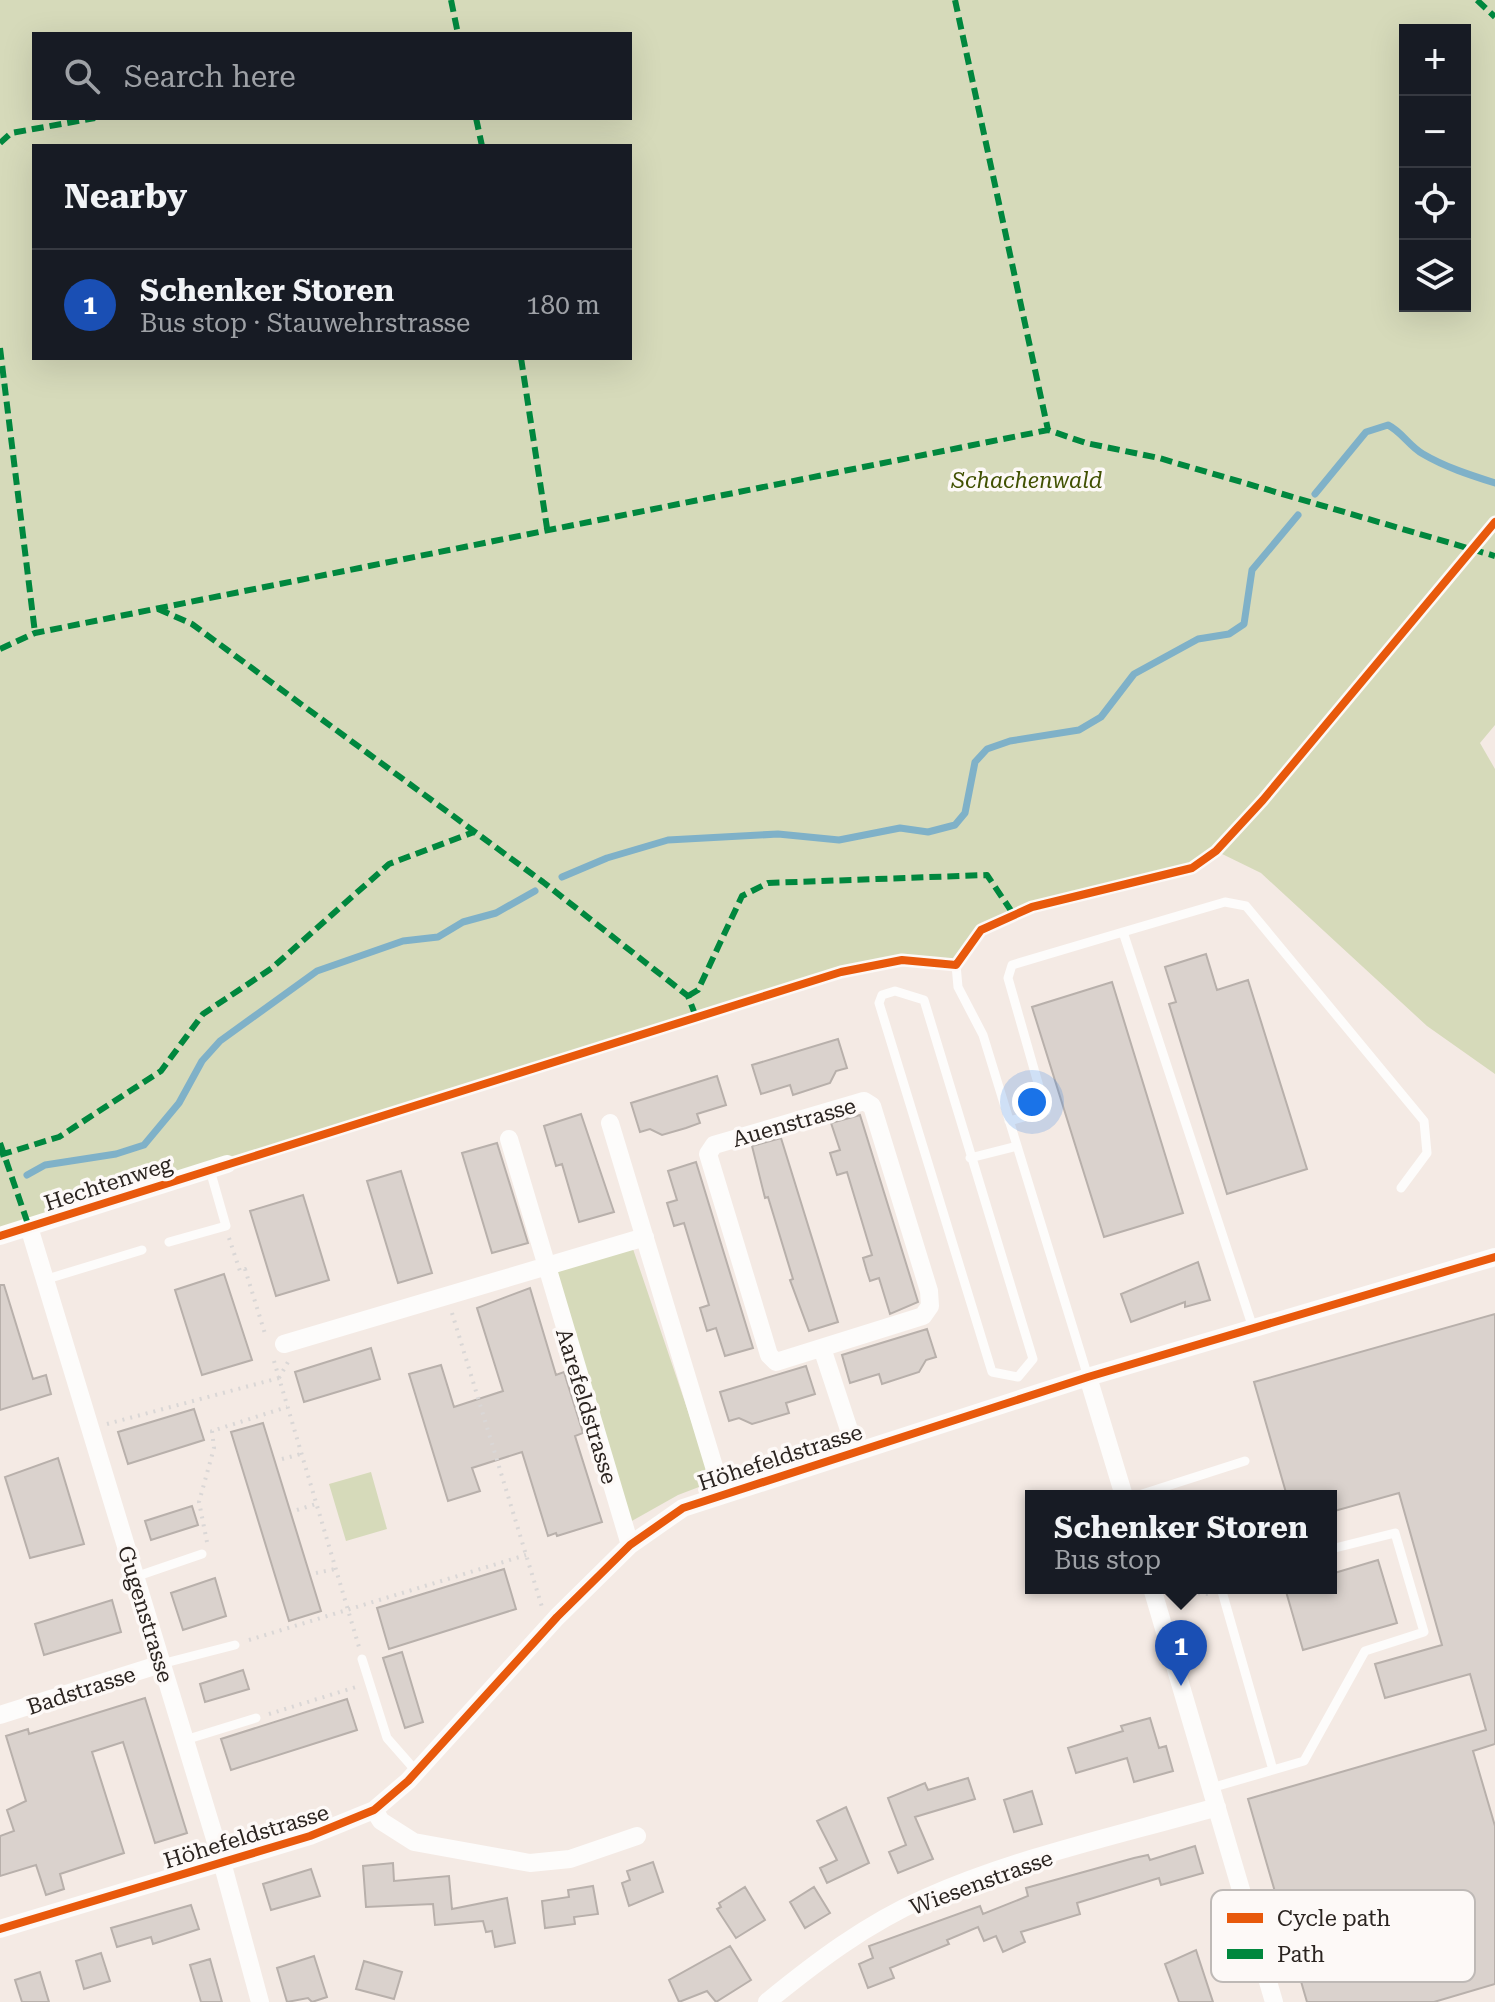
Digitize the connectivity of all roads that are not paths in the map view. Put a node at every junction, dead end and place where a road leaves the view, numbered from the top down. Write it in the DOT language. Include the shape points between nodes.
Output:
graph roads {
  1 [pos="1216,851"];
  2 [pos="1123,932"];
  3 [pos="956,965"];
  4 [pos="866,966"];
  5 [pos="1009,1121"];
  6 [pos="610,1123"];
  7 [pos="509,1139"];
  8 [pos="1017,1146"];
  9 [pos="970,1158"];
  10 [pos="218,1167"];
  11 [pos="1401,1188"];
  12 [pos="29,1227"];
  13 [pos="0,1236"];
  14 [pos="645,1237"];
  15 [pos="169,1242"];
  16 [pos="142,1250"];
  17 [pos="1495,1257"];
  18 [pos="545,1267"];
  19 [pos="44,1280"];
  20 [pos="1253,1328"];
  21 [pos="822,1348"];
  22 [pos="286,1352"];
  23 [pos="1088,1377"];
  24 [pos="856,1451"];
  25 [pos="1245,1461"];
  26 [pos="1122,1490"];
  27 [pos="1155,1490"];
  28 [pos="722,1493"];
  29 [pos="630,1545"];
  30 [pos="1337,1548"];
  31 [pos="202,1554"];
  32 [pos="135,1577"];
  33 [pos="1153,1594"];
  34 [pos="1223,1594"];
  35 [pos="235,1645"];
  36 [pos="362,1659"];
  37 [pos="161,1664"];
  38 [pos="0,1715"];
  39 [pos="256,1718"];
  40 [pos="185,1740"];
  41 [pos="1273,1770"];
  42 [pos="416,1771"];
  43 [pos="1211,1788"];
  44 [pos="1217,1807"];
  45 [pos="374,1810"];
  46 [pos="637,1836"];
  47 [pos="222,1862"];
  48 [pos="1241,1890"];
  49 [pos="0,1929"];
  50 [pos="1268,1982"];
  51 [pos="260,2002"];
  52 [pos="767,2002"];
  53 [pos="1274,2002"];
  1 -- 3 [label="lane" via="1192,868 1032,907 981,930"];
  2 -- 5 [label="lane" via="1012,965 1008,978 1046,1111"];
  2 -- 11 [label="lane" via="1225,902 1246,906 1424,1121 1427,1153"];
  2 -- 20 [label="lane"];
  3 -- 4 [label="lane" via="902,960"];
  3 -- 5 [label="lane" via="958,987 983,1035"];
  5 -- 8 [label="lane"];
  6 -- 14 [label="street"];
  7 -- 18 [label="street, Aarefeldstrasse"];
  8 -- 9 [label="lane"];
  8 -- 23 [label="lane"];
  9 -- 9 [label="lane" via="924,1000 895,991 882,995 879,1003 992,1372 1018,1377 1033,1359"];
  10 -- 12 [label="street, Hechtenweg"];
  10 -- 15 [label="lane" via="226,1226"];
  12 -- 13 [label="street, Hechtenweg"];
  12 -- 19 [label="street, Gugenstrasse"];
  14 -- 18 [label="street"];
  14 -- 28 [label="street"];
  16 -- 19 [label="lane"];
  17 -- 20 [label="street, Höhefeldstrasse"];
  18 -- 22 [label="street"];
  18 -- 29 [label="street, Aarefeldstrasse"];
  19 -- 32 [label="street, Gugenstrasse"];
  20 -- 23 [label="street, Höhefeldstrasse"];
  21 -- 21 [label="street, Auenstrasse" via="923,1316 930,1306 872,1106 864,1101 714,1145 708,1154 769,1355 776,1362"];
  21 -- 24 [label="street"];
  23 -- 24 [label="street, Höhefeldstrasse"];
  23 -- 26 [label="street"];
  24 -- 28 [label="street, Höhefeldstrasse"];
  25 -- 27 [label="lane"];
  28 -- 29 [label="street, Höhefeldstrasse" via="683,1508"];
  29 -- 42 [label="street, Höhefeldstrasse"];
  30 -- 41 [label="lane" via="1395,1533 1424,1632 1365,1651 1304,1761"];
  31 -- 32 [label="lane"];
  32 -- 37 [label="street, Gugenstrasse"];
  33 -- 43 [label="street"];
  34 -- 41 [label="lane"];
  35 -- 37 [label="lane"];
  36 -- 42 [label="lane" via="387,1738"];
  37 -- 38 [label="street, Badstrasse"];
  37 -- 40 [label="street, Gugenstrasse"];
  39 -- 40 [label="lane"];
  40 -- 47 [label="street, Gugenstrasse"];
  41 -- 43 [label="lane"];
  42 -- 45 [label="street, Höhefeldstrasse"];
  43 -- 44 [label="street"];
  44 -- 48 [label="street"];
  44 -- 52 [label="street, Wiesenstrasse" via="925,1898 826,1954"];
  45 -- 46 [label="street" via="381,1821 414,1842 530,1863 570,1859"];
  45 -- 47 [label="street, Höhefeldstrasse"];
  47 -- 49 [label="street, Höhefeldstrasse"];
  47 -- 51 [label="street, Gugenstrasse"];
  50 -- 53 [label="street"];
}
